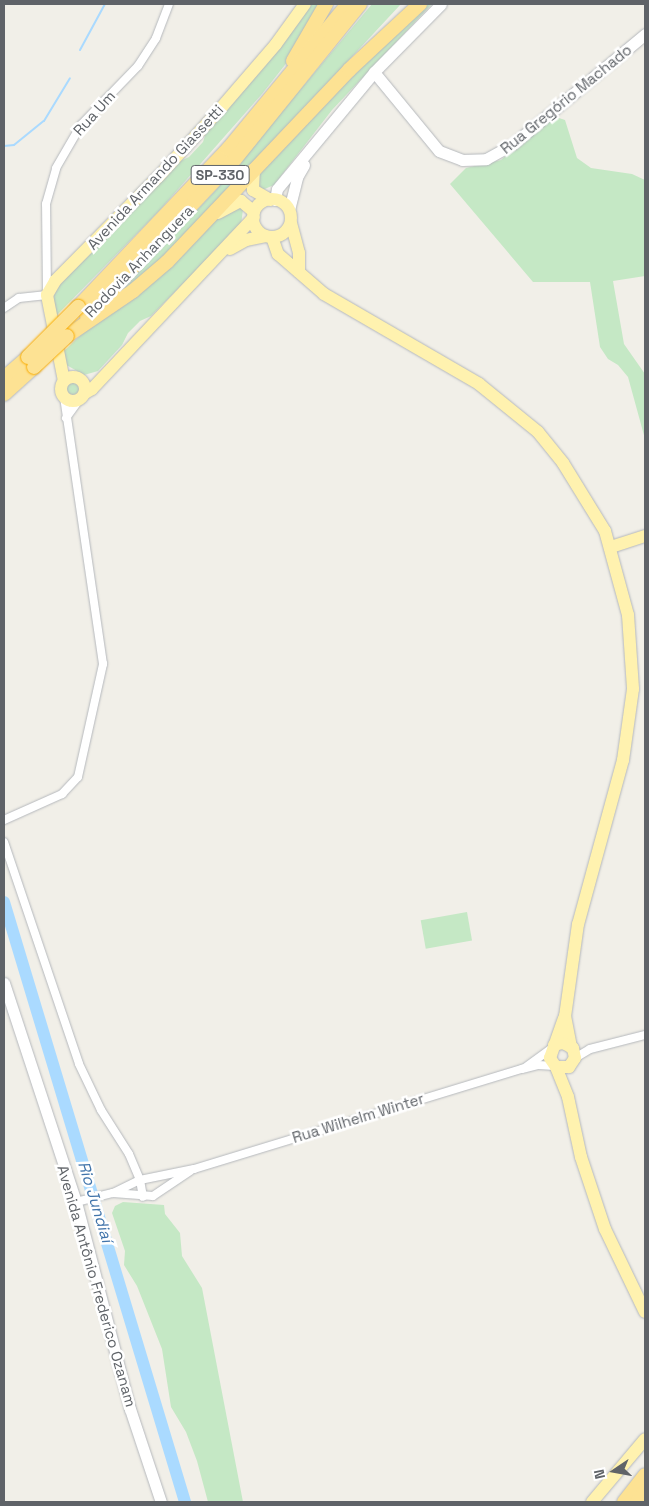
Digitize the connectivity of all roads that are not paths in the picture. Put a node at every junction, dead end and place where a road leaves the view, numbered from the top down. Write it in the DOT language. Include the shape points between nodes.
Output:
graph roads {
  1 [pos="169,4"];
  2 [pos="305,4"];
  3 [pos="326,4"];
  4 [pos="348,4"];
  5 [pos="360,4"];
  6 [pos="409,4"];
  7 [pos="420,4"];
  8 [pos="441,4"];
  9 [pos="645,34"];
  10 [pos="349,70"];
  11 [pos="374,72"];
  12 [pos="249,126"];
  13 [pos="307,156"];
  14 [pos="254,170"];
  15 [pos="272,200"];
  16 [pos="254,214"];
  17 [pos="290,217"];
  18 [pos="208,220"];
  19 [pos="269,236"];
  20 [pos="223,252"];
  21 [pos="299,272"];
  22 [pos="46,295"];
  23 [pos="4,308"];
  24 [pos="67,336"];
  25 [pos="31,362"];
  26 [pos="4,378"];
  27 [pos="76,386"];
  28 [pos="4,394"];
  29 [pos="64,397"];
  30 [pos="66,418"];
  31 [pos="645,536"];
  32 [pos="611,547"];
  33 [pos="4,820"];
  34 [pos="4,842"];
  35 [pos="4,983"];
  36 [pos="565,1016"];
  37 [pos="645,1035"];
  38 [pos="553,1047"];
  39 [pos="573,1053"];
  40 [pos="555,1066"];
  41 [pos="522,1069"];
  42 [pos="568,1097"];
  43 [pos="194,1169"];
  44 [pos="156,1176"];
  45 [pos="140,1180"];
  46 [pos="111,1193"];
  47 [pos="160,1193"];
  48 [pos="143,1197"];
  49 [pos="81,1201"];
  50 [pos="645,1312"];
  51 [pos="645,1439"];
  52 [pos="645,1475"];
  53 [pos="645,1491"];
  54 [pos="161,1502"];
  55 [pos="592,1502"];
  56 [pos="624,1502"];
  57 [pos="637,1502"];
  1 -- 22 [label="street, Rua Um" via="156,38 138,66 81,125 56,168 46,204"];
  2 -- 22 [label="main road, Avenida Armando Giassetti" via="276,44 221,108 55,281"];
  3 -- 12 [label="highway"];
  4 -- 12 [label="highway, Rodovia Anhanguera / SP-330"];
  5 -- 24 [label="highway, Rodovia Anhanguera / SP-330" via="235,159"];
  6 -- 10 [label="highway"];
  7 -- 10 [label="highway"];
  8 -- 11 [label="street"];
  9 -- 11 [label="street, Rua Gregório Machado" via="513,144 486,159 462,160 439,151"];
  10 -- 14 [label="highway"];
  11 -- 13 [label="street"];
  12 -- 25 [label="highway, Rodovia Anhanguera / SP-330, bridge"];
  13 -- 15 [label="street" via="277,189"];
  13 -- 17 [label="street" via="296,177"];
  14 -- 15 [label="main road" via="253,190"];
  14 -- 18 [label="highway"];
  15 -- 16 [label="main road"];
  15 -- 17 [label="main road"];
  16 -- 18 [label="main road" via="246,202 237,202"];
  16 -- 19 [label="main road" via="257,228"];
  16 -- 20 [label="main road"];
  17 -- 19 [label="main road" via="284,233"];
  17 -- 21 [label="main road" via="299,253"];
  18 -- 24 [label="highway" via="152,276"];
  19 -- 20 [label="main road" via="242,242"];
  19 -- 21 [label="main road" via="278,254"];
  20 -- 27 [label="main road" via="107,372"];
  21 -- 32 [label="main road" via="324,294 480,384 538,432 586,496"];
  22 -- 23 [label="street" via="19,298"];
  22 -- 27 [label="main road" via="59,362"];
  24 -- 25 [label="highway, Rodovia Anhanguera / SP-330, bridge"];
  25 -- 26 [label="highway, Rodovia Anhanguera / SP-330"];
  25 -- 28 [label="highway, Rodovia Anhanguera / SP-330"];
  27 -- 29 [label="main road" via="61,391"];
  27 -- 30 [label="street"];
  29 -- 30 [label="street"];
  30 -- 33 [label="street" via="103,664 78,777 62,794"];
  31 -- 32 [label="main road"];
  32 -- 36 [label="main road" via="630,624 633,689 630,724 578,924"];
  34 -- 45 [label="street" via="79,1064"];
  35 -- 49 [label="street, Avenida Antônio Frederico Ozanam"];
  36 -- 38 [label="main road"];
  36 -- 39 [label="main road"];
  37 -- 39 [label="street"];
  38 -- 39 [label="main road" via="563,1043"];
  38 -- 40 [label="main road" via="550,1058"];
  38 -- 41 [label="street, Rua Wilhelm Winter"];
  39 -- 40 [label="main road" via="565,1068"];
  39 -- 42 [label="main road"];
  40 -- 41 [label="street, Rua Wilhelm Winter" via="538,1065"];
  40 -- 42 [label="main road"];
  41 -- 43 [label="street, Rua Wilhelm Winter"];
  42 -- 50 [label="main road" via="580,1157 605,1229"];
  43 -- 44 [label="street"];
  43 -- 47 [label="street"];
  44 -- 45 [label="street"];
  44 -- 47 [label="street"];
  45 -- 46 [label="street"];
  45 -- 48 [label="street"];
  46 -- 48 [label="street"];
  46 -- 49 [label="street"];
  47 -- 48 [label="street"];
  49 -- 54 [label="street, Avenida Antônio Frederico Ozanam" via="130,1409"];
  51 -- 55 [label="main road"];
  52 -- 56 [label="highway"];
  53 -- 57 [label="highway"];
}
